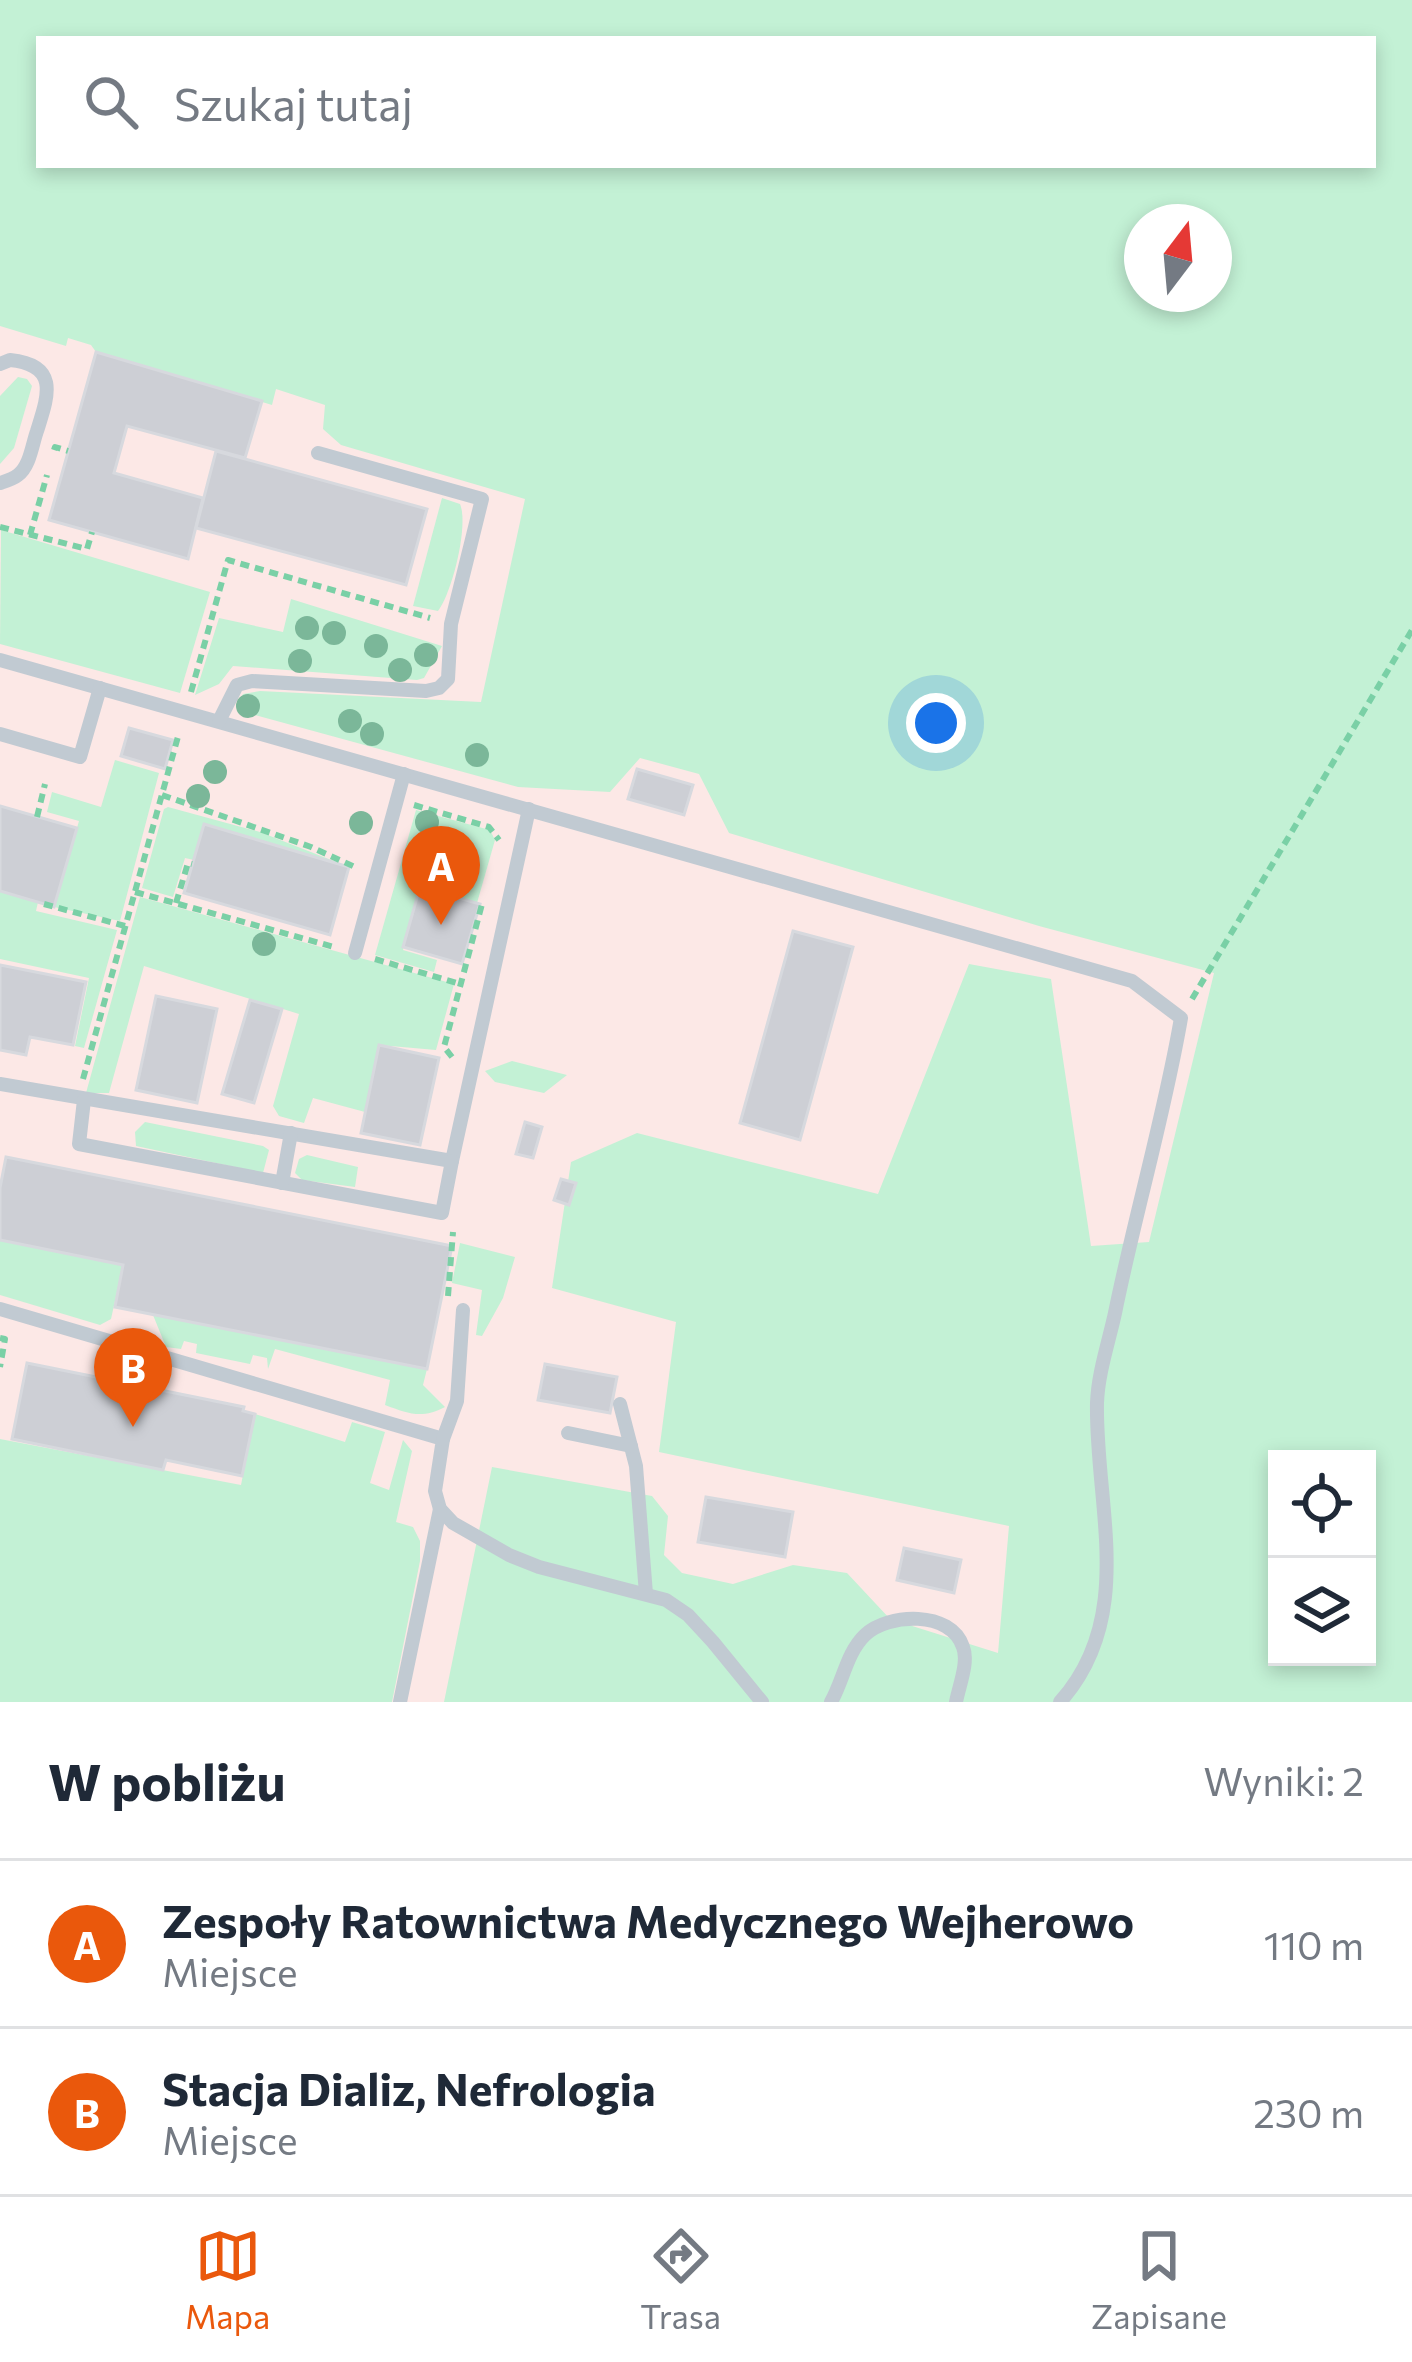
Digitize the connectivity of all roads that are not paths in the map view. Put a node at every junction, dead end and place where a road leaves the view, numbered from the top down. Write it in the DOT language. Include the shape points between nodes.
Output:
graph roads {
  1 [pos="0,364"];
  2 [pos="318,453"];
  3 [pos="0,483"];
  4 [pos="0,660"];
  5 [pos="100,688"];
  6 [pos="219,722"];
  7 [pos="0,734"];
  8 [pos="404,774"];
  9 [pos="530,809"];
  10 [pos="355,953"];
  11 [pos="0,1084"];
  12 [pos="84,1100"];
  13 [pos="291,1133"];
  14 [pos="452,1161"];
  15 [pos="282,1183"];
  16 [pos="0,1309"];
  17 [pos="464,1310"];
  18 [pos="620,1404"];
  19 [pos="568,1433"];
  20 [pos="443,1438"];
  21 [pos="631,1446"];
  22 [pos="440,1509"];
  23 [pos="646,1594"];
  24 [pos="400,1702"];
  25 [pos="762,1702"];
  26 [pos="831,1702"];
  27 [pos="956,1702"];
  28 [pos="1060,1702"];
  1 -- 3 [label="lane" via="39,368 47,397 26,466"];
  2 -- 6 [label="lane" via="482,499 451,624 448,679 426,691 252,681 237,685"];
  4 -- 5 [label="lane"];
  5 -- 6 [label="lane"];
  5 -- 7 [label="lane" via="80,757"];
  6 -- 8 [label="lane"];
  8 -- 9 [label="lane"];
  8 -- 10 [label="lane"];
  9 -- 14 [label="lane"];
  9 -- 28 [label="lane" via="1132,980 1181,1018 1097,1400 1109,1562 1102,1630"];
  11 -- 12 [label="lane"];
  12 -- 13 [label="lane"];
  12 -- 15 [label="lane" via="79,1144"];
  13 -- 14 [label="lane"];
  13 -- 15 [label="lane"];
  14 -- 15 [label="lane" via="442,1213"];
  16 -- 20 [label="lane"];
  17 -- 20 [label="lane" via="457,1401"];
  18 -- 21 [label="lane"];
  19 -- 21 [label="lane"];
  20 -- 22 [label="lane"];
  21 -- 23 [label="lane"];
  22 -- 23 [label="lane" via="524,1562"];
  22 -- 24 [label="lane"];
  23 -- 25 [label="lane" via="688,1616"];
  26 -- 27 [label="lane" via="862,1637 898,1617 933,1622 958,1638 965,1649"];
}
